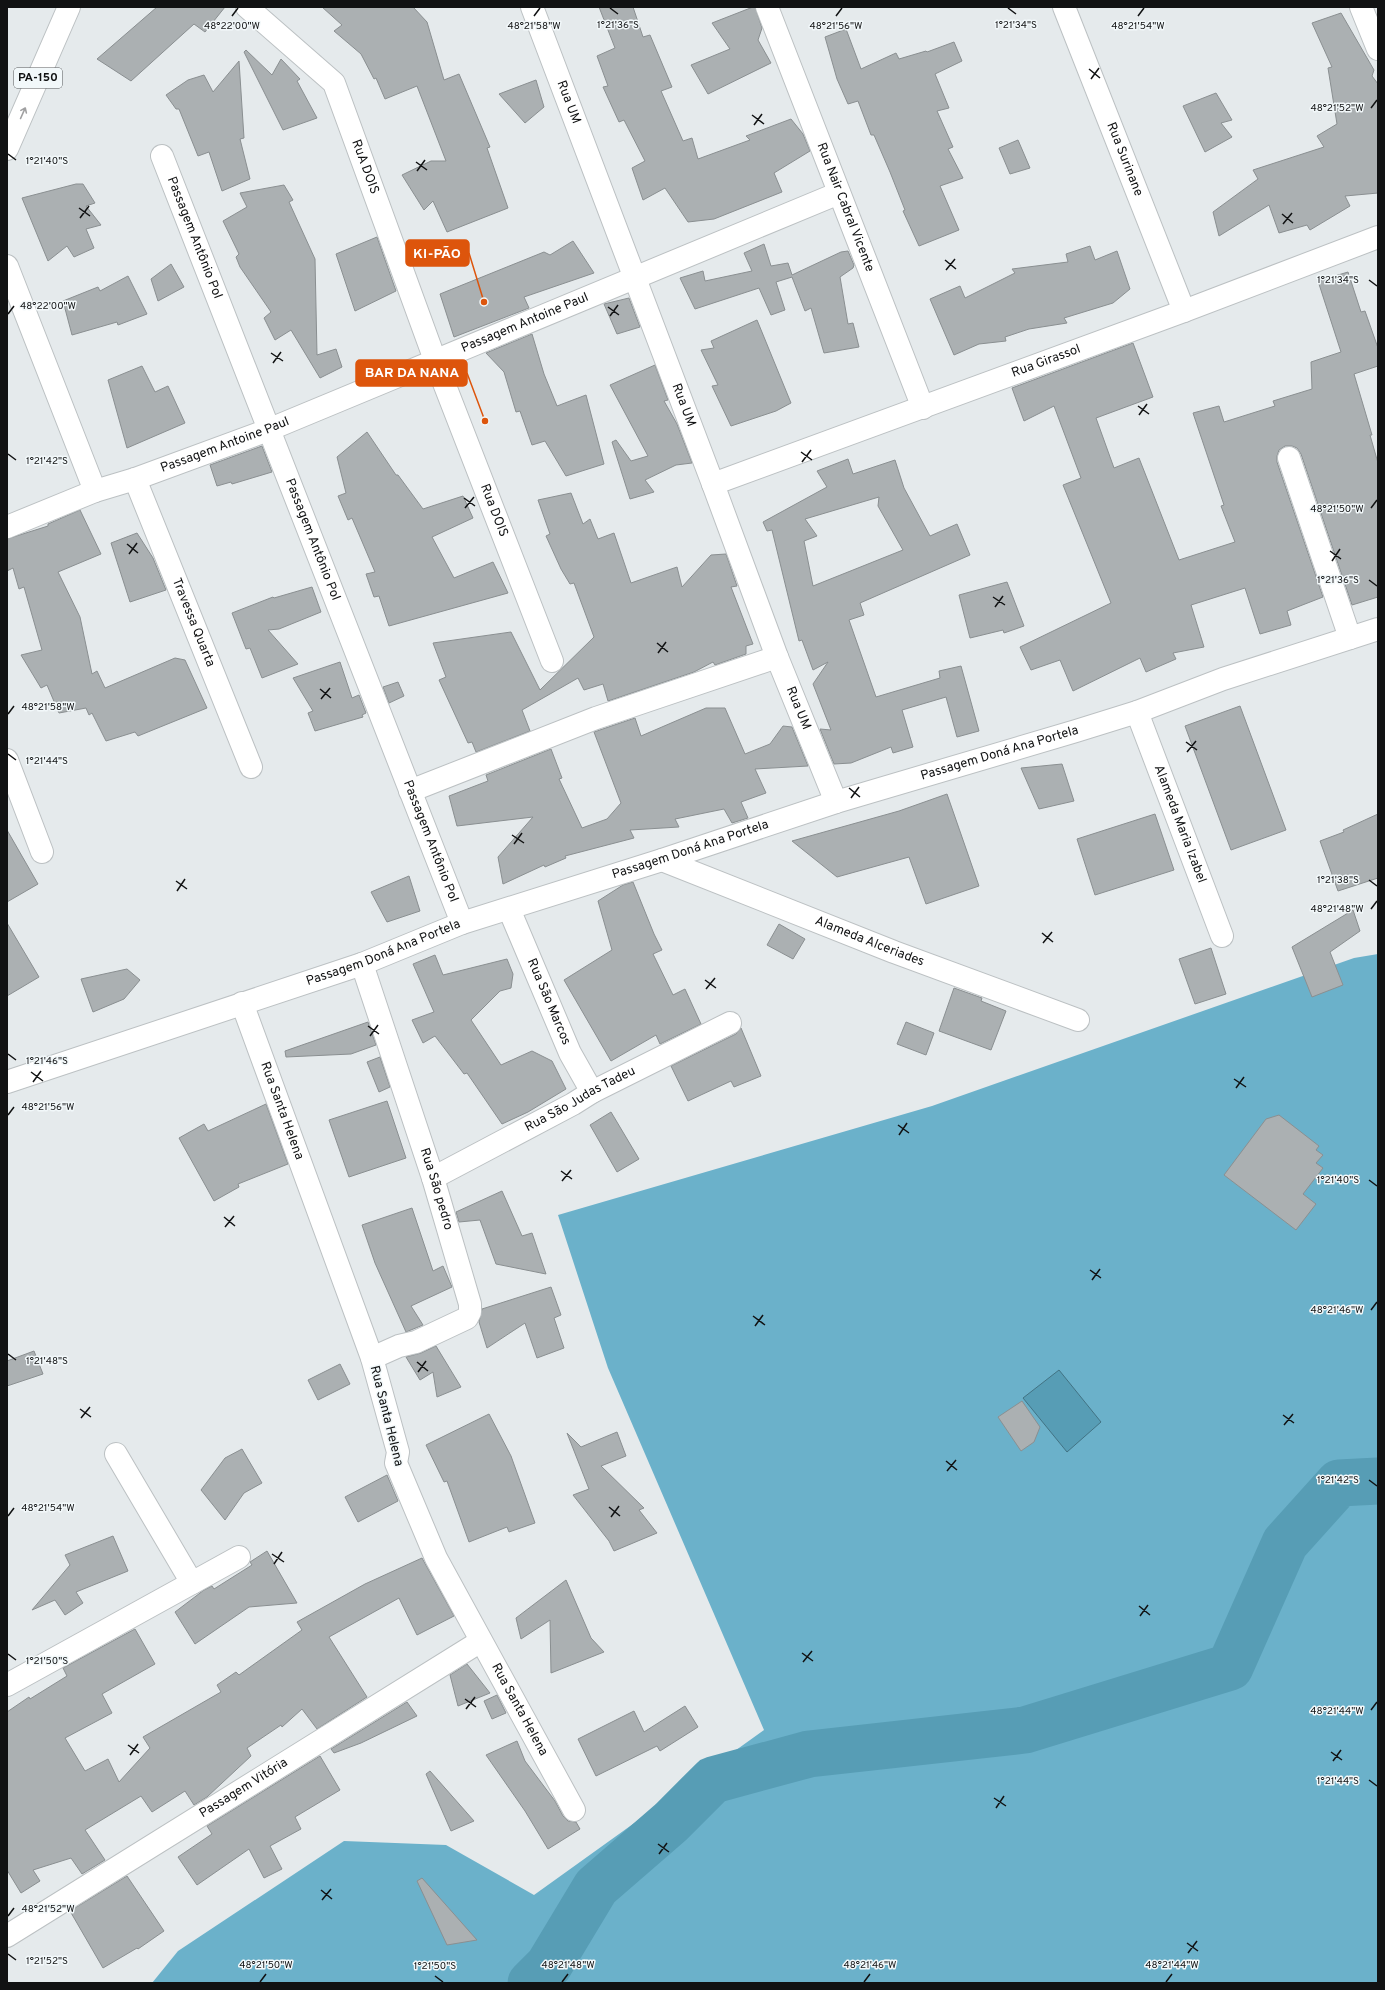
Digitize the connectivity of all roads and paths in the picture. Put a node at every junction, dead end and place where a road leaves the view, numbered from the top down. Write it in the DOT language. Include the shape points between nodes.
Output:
graph roads {
  1 [pos="70,7"];
  2 [pos="247,7"];
  3 [pos="532,7"];
  4 [pos="767,7"];
  5 [pos="1064,7"];
  6 [pos="1361,7"];
  7 [pos="1378,49"];
  8 [pos="7,149"];
  9 [pos="162,156"];
  10 [pos="839,193"];
  11 [pos="1378,237"];
  12 [pos="7,266"];
  13 [pos="634,278"];
  14 [pos="1184,311"];
  15 [pos="435,360"];
  16 [pos="923,408"];
  17 [pos="268,430"];
  18 [pos="1289,458"];
  19 [pos="135,478"];
  20 [pos="713,484"];
  21 [pos="95,491"];
  22 [pos="7,526"];
  23 [pos="1378,629"];
  24 [pos="1350,638"];
  25 [pos="777,657"];
  26 [pos="552,661"];
  27 [pos="1137,712"];
  28 [pos="7,760"];
  29 [pos="251,767"];
  30 [pos="410,791"];
  31 [pos="836,802"];
  32 [pos="42,852"];
  33 [pos="662,860"];
  34 [pos="509,909"];
  35 [pos="462,924"];
  36 [pos="1222,936"];
  37 [pos="362,964"];
  38 [pos="242,1003"];
  39 [pos="1078,1020"];
  40 [pos="730,1023"];
  41 [pos="7,1082"];
  42 [pos="592,1092"];
  43 [pos="433,1178"];
  44 [pos="372,1358"];
  45 [pos="116,1454"];
  46 [pos="238,1557"];
  47 [pos="192,1583"];
  48 [pos="481,1641"];
  49 [pos="7,1685"];
  50 [pos="574,1810"];
  51 [pos="7,1936"];
  8 -- 1 [label="street, PA-150, one-way"];
  2 -- 15 [label="street, RuA DOIS" via="334,84"];
  3 -- 13 [label="street, Rua UM"];
  4 -- 10 [label="street, Rua Nair Cabral Vicente"];
  5 -- 14 [label="street, Rua Surinane"];
  6 -- 7 [label="street"];
  9 -- 17 [label="street, Passagem Antônio Pol"];
  10 -- 13 [label="street, Passagem Antoine Paul"];
  10 -- 16 [label="street, Rua Nair Cabral Vicente"];
  11 -- 14 [label="street, Rua Girassol"];
  12 -- 21 [label="street"];
  13 -- 15 [label="street, Passagem Antoine Paul"];
  13 -- 20 [label="street, Rua UM"];
  14 -- 16 [label="street, Rua Girassol"];
  15 -- 17 [label="street, Passagem Antoine Paul"];
  15 -- 26 [label="street, Rua DOIS"];
  16 -- 20 [label="street, Rua Girassol"];
  17 -- 19 [label="street, Passagem Antoine Paul"];
  17 -- 30 [label="street, Passagem Antônio Pol"];
  18 -- 24 [label="street"];
  19 -- 21 [label="street, Passagem Antoine Paul"];
  19 -- 29 [label="street, Travessa Quarta"];
  20 -- 25 [label="street, Rua UM"];
  21 -- 22 [label="street, Passagem Antoine Paul"];
  23 -- 24 [label="street, Passagem Doná Ana Portela"];
  24 -- 27 [label="street, Passagem Doná Ana Portela" via="1223,679"];
  25 -- 30 [label="street" via="596,718"];
  25 -- 31 [label="street, Rua UM"];
  27 -- 31 [label="street, Passagem Doná Ana Portela"];
  27 -- 36 [label="street, Alameda Maria Izabel"];
  28 -- 32 [label="street"];
  30 -- 35 [label="street, Passagem Antônio Pol"];
  31 -- 33 [label="street, Passagem Doná Ana Portela"];
  33 -- 34 [label="street, Passagem Doná Ana Portela"];
  33 -- 39 [label="street, Alameda Alceriades" via="894,952"];
  34 -- 35 [label="street, Passagem Doná Ana Portela"];
  34 -- 42 [label="street, Rua São Marcos" via="570,1053"];
  35 -- 37 [label="street, Passagem Doná Ana Portela"];
  37 -- 38 [label="street, Passagem Doná Ana Portela"];
  37 -- 43 [label="street, Rua São pedro"];
  38 -- 41 [label="street, Passagem Doná Ana Portela"];
  38 -- 44 [label="street, Rua Santa Helena"];
  40 -- 42 [label="street, Rua São Judas Tadeu"];
  42 -- 43 [label="street, Rua São Judas Tadeu"];
  43 -- 44 [label="street, Rua São pedro" via="470,1304 470,1312 467,1318 416,1342 399,1346"];
  44 -- 48 [label="street, Rua Santa Helena" via="398,1452 396,1463 436,1558"];
  45 -- 47 [label="street"];
  46 -- 47 [label="street"];
  47 -- 49 [label="street"];
  48 -- 50 [label="street, Rua Santa Helena"];
  48 -- 51 [label="street, Passagem Vitória"];
}
